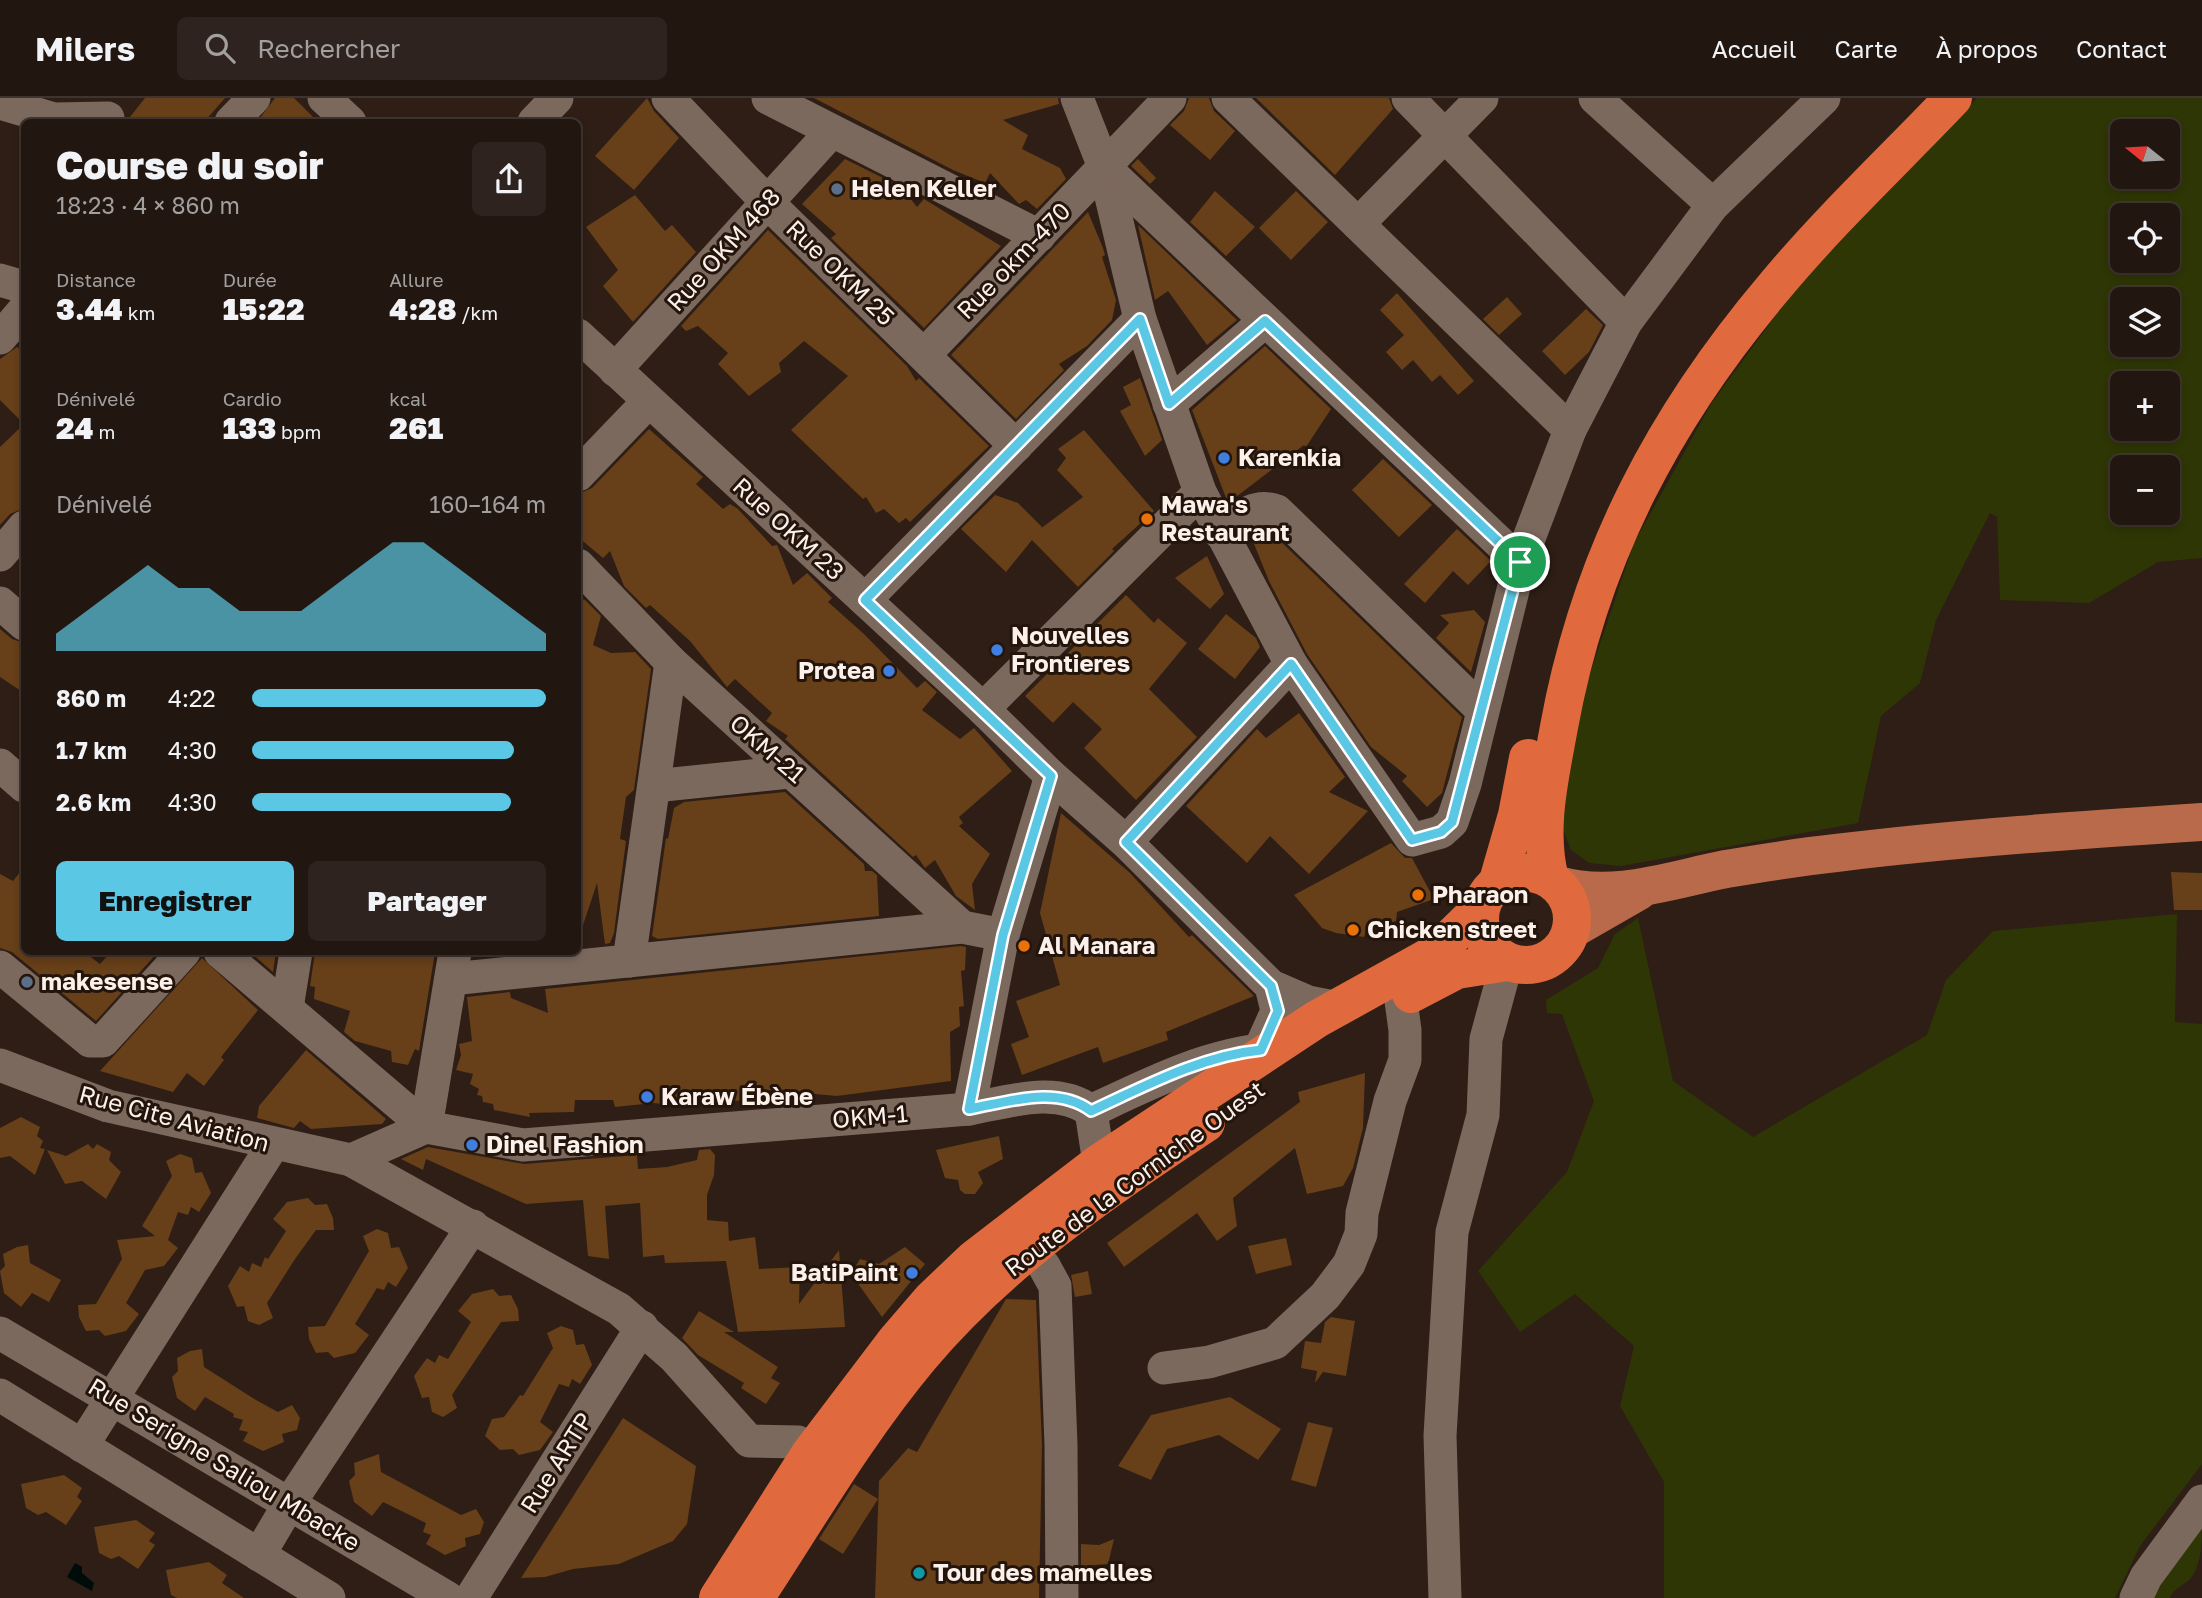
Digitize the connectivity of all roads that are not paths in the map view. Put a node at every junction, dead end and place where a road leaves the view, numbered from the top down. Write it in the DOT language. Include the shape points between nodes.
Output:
graph roads {
  1 [pos="254,98"];
  2 [pos="324,98"];
  3 [pos="557,98"];
  4 [pos="668,98"];
  5 [pos="768,98"];
  6 [pos="1077,98"];
  7 [pos="1170,98"];
  8 [pos="1228,98"];
  9 [pos="1408,98"];
  10 [pos="1482,98"];
  11 [pos="1594,98"];
  12 [pos="1919,98"];
  13 [pos="1953,98"];
  14 [pos="1813,102"];
  15 [pos="0,103"];
  16 [pos="103,113"];
  17 [pos="234,119"];
  18 [pos="347,119"];
  19 [pos="537,119"];
  20 [pos="832,131"];
  21 [pos="1444,134"];
  22 [pos="1104,167"];
  23 [pos="768,202"];
  24 [pos="1713,205"];
  25 [pos="1358,224"];
  26 [pos="1039,236"];
  27 [pos="0,280"];
  28 [pos="21,287"];
  29 [pos="21,314"];
  30 [pos="1140,319"];
  31 [pos="1265,321"];
  32 [pos="1626,322"];
  33 [pos="0,338"];
  34 [pos="581,338"];
  35 [pos="924,355"];
  36 [pos="615,370"];
  37 [pos="648,402"];
  38 [pos="1169,404"];
  39 [pos="1570,430"];
  40 [pos="1016,446"];
  41 [pos="581,472"];
  42 [pos="1200,492"];
  43 [pos="21,530"];
  44 [pos="1222,534"];
  45 [pos="0,555"];
  46 [pos="1520,562"];
  47 [pos="581,568"];
  48 [pos="865,600"];
  49 [pos="0,603"];
  50 [pos="21,621"];
  51 [pos="671,662"];
  52 [pos="1291,664"];
  53 [pos="983,709"];
  54 [pos="1482,709"];
  55 [pos="0,765"];
  56 [pos="789,772"];
  57 [pos="1051,776"];
  58 [pos="21,783"];
  59 [pos="654,786"];
  60 [pos="2202,822"];
  61 [pos="1126,842"];
  62 [pos="1554,882"];
  63 [pos="1643,889"];
  64 [pos="1489,895"];
  65 [pos="962,927"];
  66 [pos="1571,930"];
  67 [pos="1003,935"];
  68 [pos="181,955"];
  69 [pos="224,955"];
  70 [pos="296,955"];
  71 [pos="629,961"];
  72 [pos="1507,962"];
  73 [pos="453,966"];
  74 [pos="0,967"];
  75 [pos="1271,986"];
  76 [pos="1401,1001"];
  77 [pos="287,1008"];
  78 [pos="1339,1008"];
  79 [pos="1263,1053"];
  80 [pos="0,1065"];
  81 [pos="969,1109"];
  82 [pos="1091,1111"];
  83 [pos="426,1127"];
  84 [pos="273,1145"];
  85 [pos="351,1160"];
  86 [pos="1099,1163"];
  87 [pos="473,1226"];
  88 [pos="1029,1265"];
  89 [pos="642,1327"];
  90 [pos="0,1333"];
  91 [pos="1164,1368"];
  92 [pos="0,1395"];
  93 [pos="113,1400"];
  94 [pos="82,1446"];
  95 [pos="810,1454"];
  96 [pos="2202,1501"];
  97 [pos="289,1504"];
  98 [pos="259,1555"];
  99 [pos="329,1598"];
  100 [pos="448,1598"];
  101 [pos="471,1598"];
  102 [pos="718,1598"];
  103 [pos="755,1598"];
  104 [pos="1062,1598"];
  105 [pos="1445,1598"];
  106 [pos="2136,1598"];
  1 -- 17 [label="street"];
  2 -- 18 [label="street"];
  3 -- 19 [label="street"];
  4 -- 23 [label="street, Rue OKM 25"];
  5 -- 20 [label="street"];
  6 -- 22 [label="street"];
  7 -- 22 [label="street, Rue okm-470"];
  8 -- 25 [label="street"];
  9 -- 21 [label="street"];
  10 -- 21 [label="street"];
  11 -- 24 [label="street"];
  12 -- 64 [label="highway, Route de la Corniche Ouest" via="1739,287 1674,380 1620,471 1568,597 1535,722 1515,826"];
  13 -- 62 [label="highway" via="1776,285 1702,385 1638,485 1612,542 1564,696 1545,813 1546,864"];
  14 -- 24 [label="street"];
  15 -- 16 [label="street" via="54,119"];
  20 -- 23 [label="street, Rue OKM 468"];
  20 -- 26 [label="street"];
  21 -- 25 [label="street"];
  21 -- 32 [label="street"];
  22 -- 26 [label="street, Rue okm-470"];
  22 -- 30 [label="street"];
  22 -- 31 [label="street"];
  23 -- 35 [label="street, Rue OKM 25"];
  23 -- 36 [label="street, Rue OKM 468"];
  24 -- 32 [label="street"];
  25 -- 39 [label="street"];
  26 -- 35 [label="street, Rue okm-470"];
  27 -- 28 [label="street"];
  29 -- 33 [label="street"];
  30 -- 38 [label="street"];
  30 -- 40 [label="street"];
  31 -- 38 [label="street"];
  31 -- 46 [label="street"];
  32 -- 39 [label="street"];
  34 -- 36 [label="street, Rue OKM 23"];
  35 -- 40 [label="street, Rue OKM 25"];
  36 -- 37 [label="street, Rue OKM 23"];
  37 -- 41 [label="street"];
  37 -- 48 [label="street, Rue OKM 23"];
  38 -- 42 [label="street"];
  39 -- 46 [label="street"];
  40 -- 48 [label="street"];
  42 -- 44 [label="street"];
  42 -- 53 [label="street"];
  43 -- 45 [label="street"];
  44 -- 52 [label="street"];
  44 -- 54 [label="street" via="1246,512 1266,507 1277,511"];
  46 -- 54 [label="street"];
  47 -- 51 [label="street, OKM-21"];
  48 -- 53 [label="street, Rue OKM 23"];
  49 -- 50 [label="street"];
  51 -- 56 [label="street, OKM-21"];
  51 -- 59 [label="street"];
  52 -- 54 [label="street" via="1412,840 1441,832 1452,822"];
  52 -- 61 [label="street"];
  53 -- 57 [label="street, Rue OKM 23"];
  55 -- 58 [label="street"];
  56 -- 59 [label="street"];
  56 -- 65 [label="street, OKM-21"];
  57 -- 61 [label="street, Rue OKM 23"];
  57 -- 67 [label="street"];
  59 -- 71 [label="street"];
  60 -- 63 [label="main road" via="1836,853"];
  61 -- 75 [label="street, Rue OKM 23"];
  62 -- 63 [label="main road" via="1586,890"];
  62 -- 64 [label="highway" via="1524,872"];
  62 -- 66 [label="highway" via="1571,906"];
  63 -- 66 [label="main road"];
  64 -- 72 [label="highway" via="1479,925 1484,940"];
  64 -- 78 [label="highway, Route de la Corniche Ouest" via="1462,930 1434,954"];
  65 -- 67 [label="street"];
  65 -- 71 [label="street"];
  66 -- 72 [label="highway" via="1553,957 1539,964"];
  67 -- 81 [label="street"];
  68 -- 74 [label="street" via="97,1043"];
  69 -- 77 [label="street"];
  70 -- 77 [label="street"];
  71 -- 73 [label="street"];
  72 -- 76 [label="highway, Route de la Corniche Ouest" via="1457,970"];
  72 -- 105 [label="street" via="1486,1039 1483,1115 1452,1232 1440,1436"];
  73 -- 83 [label="street"];
  75 -- 78 [label="street" via="1308,1002"];
  75 -- 79 [label="street" via="1278,1011"];
  76 -- 88 [label="highway, Route de la Corniche Ouest" via="1181,1140 1060,1228"];
  76 -- 91 [label="street" via="1405,1060 1362,1213 1361,1234 1349,1264 1325,1296 1275,1343 1209,1362"];
  77 -- 83 [label="street"];
  78 -- 79 [label="highway, Route de la Corniche Ouest"];
  79 -- 82 [label="street" via="1240,1052 1195,1065"];
  79 -- 86 [label="highway, Route de la Corniche Ouest"];
  80 -- 84 [label="street, Rue Cite Aviation" via="108,1106"];
  81 -- 82 [label="street, OKM-1" via="1039,1097 1081,1102"];
  81 -- 83 [label="street, OKM-1" via="523,1145"];
  82 -- 86 [label="street"];
  83 -- 85 [label="street"];
  84 -- 85 [label="street, Rue Cite Aviation"];
  84 -- 93 [label="street"];
  85 -- 87 [label="street, Rue Cite Aviation"];
  86 -- 95 [label="highway, Route de la Corniche Ouest" via="974,1259 932,1299"];
  87 -- 89 [label="street, Rue Cite Aviation" via="619,1309"];
  87 -- 97 [label="street"];
  88 -- 103 [label="highway, Route de la Corniche Ouest" via="978,1295 920,1357 882,1406"];
  88 -- 104 [label="street" via="1055,1286"];
  89 -- 95 [label="street, Rue Cite Aviation" via="749,1441 798,1441"];
  89 -- 101 [label="street, Rue ARTP"];
  90 -- 93 [label="street, Rue Serigne Saliou Mbacke"];
  92 -- 94 [label="street"];
  93 -- 94 [label="street"];
  93 -- 97 [label="street, Rue Serigne Saliou Mbacke"];
  94 -- 98 [label="street"];
  95 -- 102 [label="highway, Route de la Corniche Ouest"];
  96 -- 106 [label="street" via="2146,1577"];
  97 -- 98 [label="street"];
  97 -- 100 [label="street, Rue Serigne Saliou Mbacke"];
  98 -- 99 [label="street"];
}
